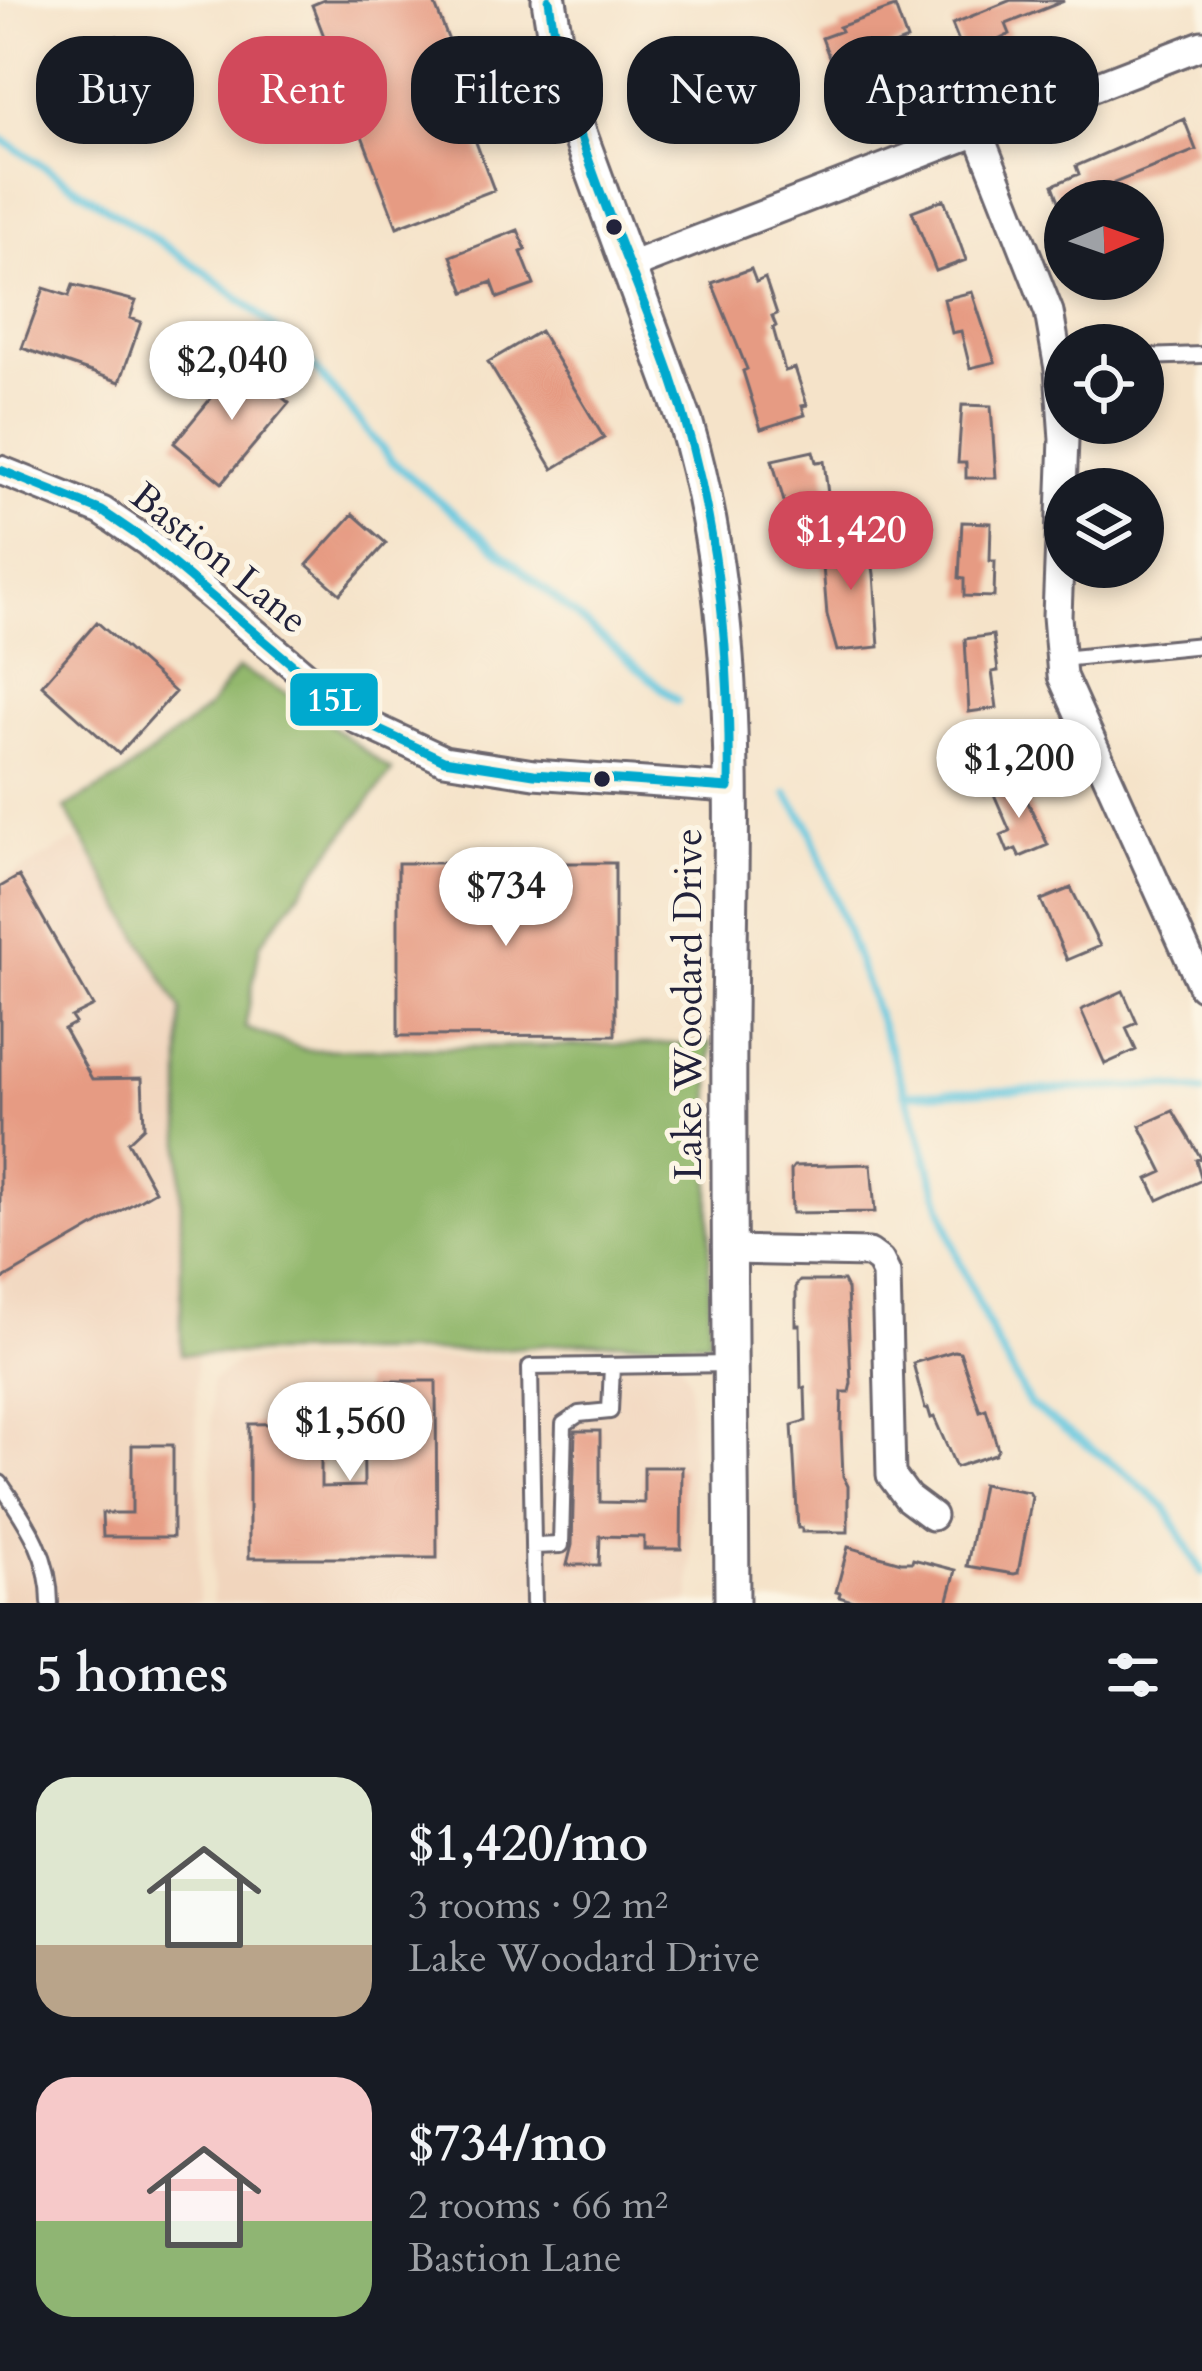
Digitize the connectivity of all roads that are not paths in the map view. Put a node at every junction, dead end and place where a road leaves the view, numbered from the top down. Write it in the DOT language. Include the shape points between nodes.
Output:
graph roads {
  1 [pos="549,0"];
  2 [pos="1202,45"];
  3 [pos="1099,85"];
  4 [pos="947,144"];
  5 [pos="983,144"];
  6 [pos="630,266"];
  7 [pos="1052,324"];
  8 [pos="1202,355"];
  9 [pos="1164,356"];
  10 [pos="1064,444"];
  11 [pos="0,470"];
  12 [pos="1202,646"];
  13 [pos="1061,659"];
  14 [pos="729,788"];
  15 [pos="1202,986"];
  16 [pos="731,1250"];
  17 [pos="731,1364"];
  18 [pos="612,1366"];
  19 [pos="531,1448"];
  20 [pos="561,1448"];
  21 [pos="0,1483"];
  22 [pos="932,1516"];
  23 [pos="532,1546"];
  24 [pos="50,1603"];
  25 [pos="533,1603"];
  26 [pos="732,1603"];
  1 -- 6 [label="street, Lake Woodard Drive" via="563,89"];
  2 -- 3 [label="street"];
  4 -- 6 [label="street"];
  5 -- 7 [label="street"];
  6 -- 14 [label="street, Lake Woodard Drive" via="686,424 714,535 728,651"];
  8 -- 9 [label="lane"];
  10 -- 13 [label="street"];
  11 -- 14 [label="street, Bastion Lane" via="102,511 388,736 444,760 534,774"];
  12 -- 13 [label="lane"];
  13 -- 15 [label="street" via="1088,739"];
  14 -- 16 [label="street, Lake Woodard Drive"];
  16 -- 17 [label="street, Lake Woodard Drive"];
  16 -- 22 [label="street" via="843,1251 880,1261 891,1475"];
  17 -- 18 [label="lane"];
  17 -- 26 [label="street, Lake Woodard Drive"];
  18 -- 19 [label="lane" via="530,1367"];
  18 -- 20 [label="lane" via="610,1411 564,1424"];
  19 -- 20 [label="lane"];
  19 -- 23 [label="lane"];
  20 -- 23 [label="lane" via="561,1545"];
  21 -- 24 [label="lane" via="39,1540"];
  23 -- 25 [label="lane"];
}
